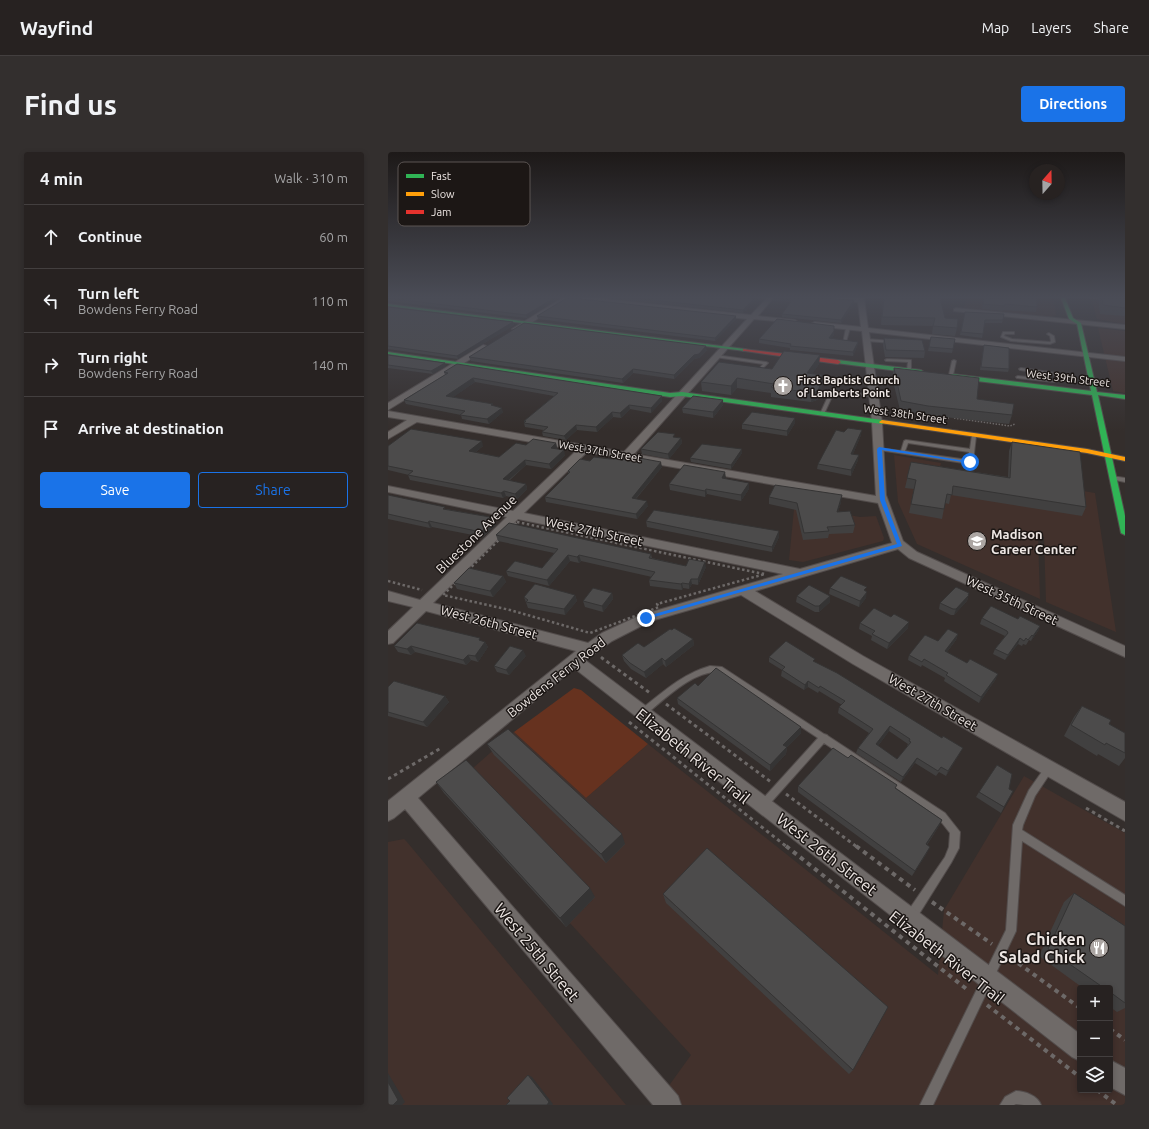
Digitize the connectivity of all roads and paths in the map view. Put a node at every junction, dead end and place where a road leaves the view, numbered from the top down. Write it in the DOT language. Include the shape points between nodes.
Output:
graph roads {
  1 [pos="687,342"];
  2 [pos="728,342"];
  3 [pos="867,342"];
  4 [pos="980,342"];
  5 [pos="1085,342"];
  6 [pos="490,345"];
  7 [pos="724,347"];
  8 [pos="388,350"];
  9 [pos="388,354"];
  10 [pos="1086,354"];
  11 [pos="1125,359"];
  12 [pos="718,360"];
  13 [pos="887,360"];
  14 [pos="954,361"];
  15 [pos="462,362"];
  16 [pos="870,365"];
  17 [pos="747,368"];
  18 [pos="1021,369"];
  19 [pos="909,370"];
  20 [pos="930,373"];
  21 [pos="948,375"];
  22 [pos="1018,377"];
  23 [pos="682,394"];
  24 [pos="1095,394"];
  25 [pos="874,396"];
  26 [pos="1125,397"];
  27 [pos="388,407"];
  28 [pos="388,414"];
  29 [pos="822,414"];
  30 [pos="415,419"];
  31 [pos="938,420"];
  32 [pos="877,422"];
  33 [pos="1015,424"];
  34 [pos="388,436"];
  35 [pos="974,436"];
  36 [pos="584,448"];
  37 [pos="879,449"];
  38 [pos="903,451"];
  39 [pos="972,451"];
  40 [pos="626,456"];
  41 [pos="1108,456"];
  42 [pos="1125,458"];
  43 [pos="1112,478"];
  44 [pos="1125,480"];
  45 [pos="388,488"];
  46 [pos="882,500"];
  47 [pos="516,514"];
  48 [pos="1125,529"];
  49 [pos="900,545"];
  50 [pos="801,573"];
  51 [pos="388,581"];
  52 [pos="743,590"];
  53 [pos="426,591"];
  54 [pos="388,596"];
  55 [pos="423,605"];
  56 [pos="579,631"];
  57 [pos="388,639"];
  58 [pos="590,649"];
  59 [pos="1125,652"];
  60 [pos="608,653"];
  61 [pos="574,660"];
  62 [pos="659,700"];
  63 [pos="634,716"];
  64 [pos="824,737"];
  65 [pos="1049,769"];
  66 [pos="778,788"];
  67 [pos="406,797"];
  68 [pos="763,805"];
  69 [pos="1084,807"];
  70 [pos="388,812"];
  71 [pos="1125,812"];
  72 [pos="1125,831"];
  73 [pos="1018,833"];
  74 [pos="924,896"];
  75 [pos="1125,901"];
  76 [pos="910,918"];
  77 [pos="1002,951"];
  78 [pos="988,978"];
  79 [pos="978,999"];
  80 [pos="1077,1006"];
  81 [pos="1113,1031"];
  82 [pos="1125,1040"];
  83 [pos="1077,1047"];
  84 [pos="1113,1074"];
  85 [pos="1077,1075"];
  86 [pos="1125,1083"];
  87 [pos="1102,1093"];
  88 [pos="669,1105"];
  89 [pos="926,1105"];
  90 [pos="1006,1105"];
  91 [pos="1035,1105"];
  92 [pos="1117,1105"];
  1 -- 7 [label="street"];
  2 -- 7 [label="street"];
  3 -- 16 [label="street"];
  4 -- 10 [label="street"];
  5 -- 10 [label="street"];
  6 -- 15 [label="street"];
  7 -- 12 [label="street"];
  7 -- 16 [label="street"];
  8 -- 15 [label="street, West 38th Street"];
  9 -- 15 [label="street, West 38th Street"];
  10 -- 11 [label="street"];
  10 -- 24 [label="street"];
  12 -- 17 [label="lane" via="766,363 760,370"];
  12 -- 23 [label="street" via="710,363"];
  13 -- 19 [label="lane" via="910,361"];
  14 -- 21 [label="lane"];
  15 -- 23 [label="street, West 38th Street" via="670,395"];
  15 -- 27 [label="street"];
  16 -- 19 [label="street"];
  16 -- 25 [label="street"];
  18 -- 22 [label="lane" via="1055,374 1058,379 1054,381"];
  19 -- 20 [label="street"];
  21 -- 24 [label="street, West 39th Street"];
  23 -- 29 [label="street, West 38th Street"];
  23 -- 40 [label="street"];
  24 -- 26 [label="street, West 39th Street"];
  24 -- 41 [label="street"];
  25 -- 29 [label="lane" via="833,391"];
  25 -- 32 [label="street"];
  28 -- 30 [label="street, West 37th Street"];
  29 -- 32 [label="street, West 38th Street"];
  30 -- 34 [label="street"];
  30 -- 36 [label="street, West 37th Street"];
  31 -- 33 [label="path" via="949,418 1010,426"];
  32 -- 35 [label="street, West 38th Street"];
  32 -- 37 [label="street"];
  35 -- 39 [label="lane"];
  35 -- 41 [label="street, West 38th Street"];
  36 -- 40 [label="street, West 37th Street"];
  36 -- 47 [label="street, Bluestone Avenue"];
  37 -- 38 [label="lane"];
  37 -- 46 [label="street"];
  38 -- 39 [label="lane" via="906,441"];
  38 -- 39 [label="lane" via="970,462"];
  40 -- 46 [label="street, West 37th Street"];
  41 -- 42 [label="street, West 38th Street"];
  41 -- 43 [label="street"];
  43 -- 44 [label="lane"];
  43 -- 48 [label="street"];
  45 -- 47 [label="street, West 27th Street"];
  46 -- 49 [label="street"];
  47 -- 50 [label="street, West 27th Street"];
  47 -- 55 [label="street, Bluestone Avenue"];
  49 -- 50 [label="street, Bowdens Ferry Road"];
  49 -- 59 [label="street, West 35th Street" via="913,555"];
  50 -- 52 [label="street, Bowdens Ferry Road"];
  51 -- 53 [label="path"];
  52 -- 58 [label="street, Bowdens Ferry Road" via="646,618 607,636"];
  52 -- 65 [label="street, West 27th Street" via="858,660"];
  54 -- 55 [label="street, West 26th Street"];
  55 -- 57 [label="street, Bluestone Avenue"];
  55 -- 58 [label="street, West 26th Street"];
  56 -- 56 [label="path" via="590,633 659,607 657,604 764,574 517,522 443,596 563,624"];
  58 -- 61 [label="street, Bowdens Ferry Road"];
  60 -- 62 [label="path" via="602,658"];
  61 -- 63 [label="street, West 26th Street"];
  61 -- 67 [label="street, Bowdens Ferry Road"];
  62 -- 63 [label="lane"];
  62 -- 64 [label="lane" via="697,672 715,668 726,672"];
  62 -- 66 [label="path"];
  63 -- 68 [label="street, West 26th Street"];
  63 -- 79 [label="path, Elizabeth River Trail"];
  64 -- 66 [label="lane"];
  64 -- 74 [label="lane" via="921,801 951,825 955,832 954,848"];
  65 -- 71 [label="street, West 27th Street"];
  65 -- 73 [label="lane" via="1032,793 1018,825"];
  66 -- 68 [label="lane"];
  66 -- 74 [label="path"];
  67 -- 70 [label="street, Bowdens Ferry Road"];
  67 -- 88 [label="street, West 25th Street"];
  68 -- 76 [label="street, West 26th Street"];
  69 -- 72 [label="path"];
  73 -- 75 [label="lane"];
  73 -- 77 [label="lane" via="1011,931"];
  74 -- 76 [label="lane"];
  74 -- 77 [label="path"];
  76 -- 78 [label="street, West 26th Street"];
  77 -- 78 [label="lane"];
  77 -- 80 [label="path"];
  78 -- 79 [label="lane"];
  78 -- 83 [label="street, West 26th Street"];
  79 -- 85 [label="path, Elizabeth River Trail"];
  79 -- 89 [label="lane"];
  81 -- 82 [label="path"];
  84 -- 86 [label="street"];
  87 -- 92 [label="path"];
  90 -- 91 [label="lane" via="1014,1097 1024,1098"];
}
